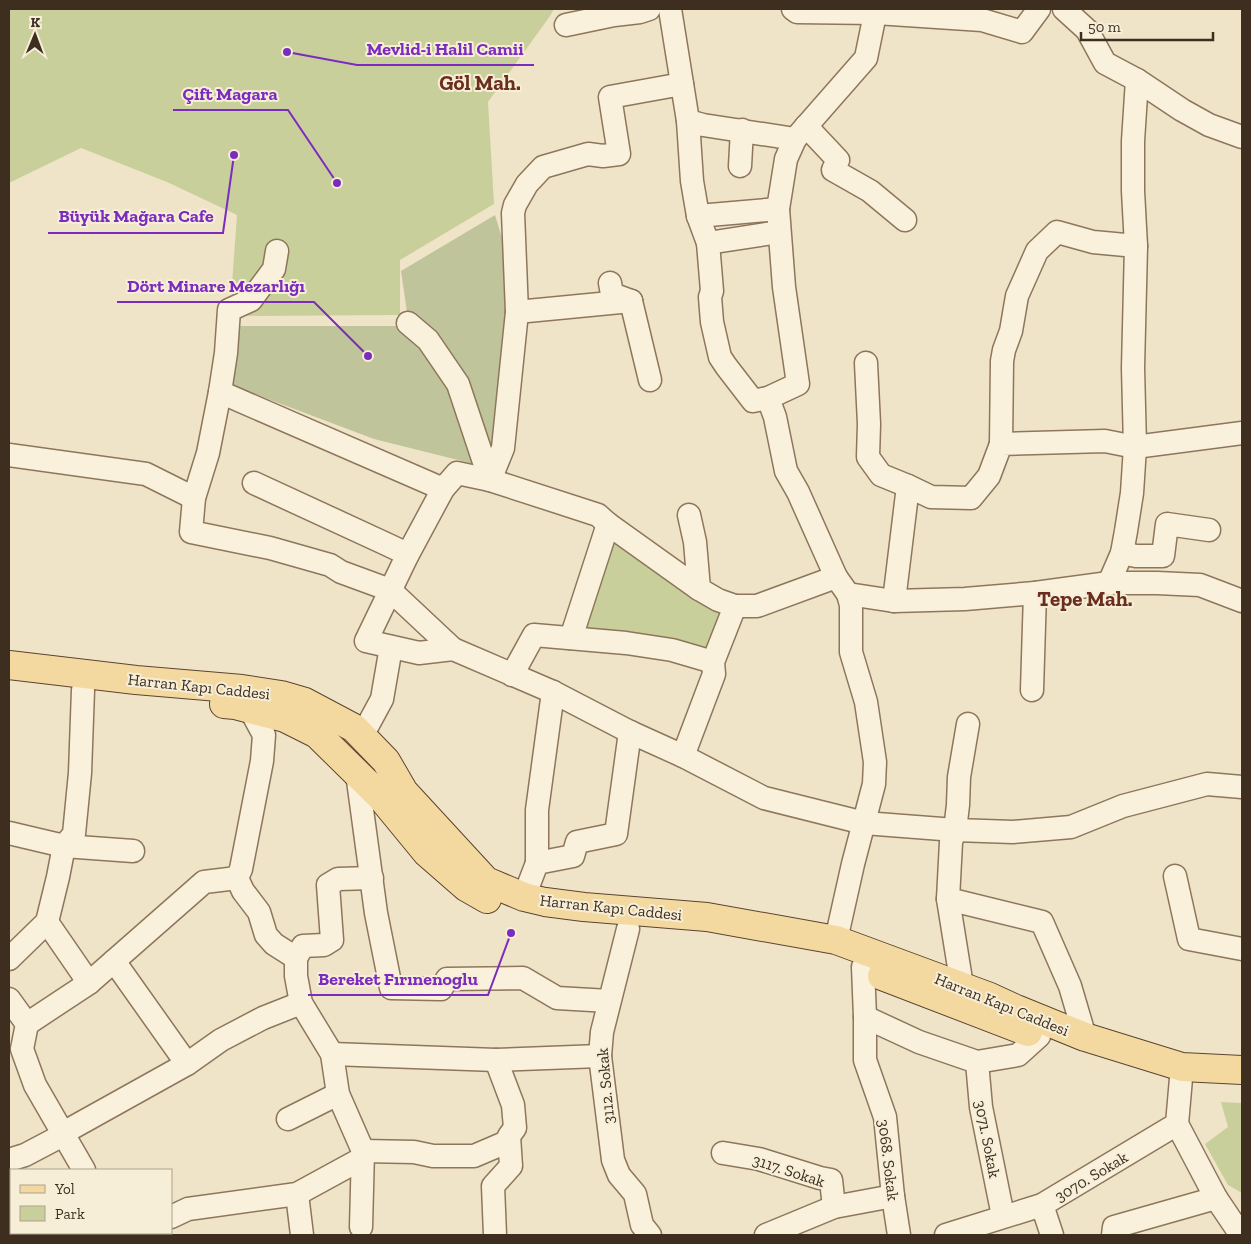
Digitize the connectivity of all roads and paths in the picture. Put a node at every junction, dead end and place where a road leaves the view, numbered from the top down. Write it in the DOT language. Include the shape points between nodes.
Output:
graph roads {
  1 [pos="649,9"];
  2 [pos="670,9"];
  3 [pos="793,9"];
  4 [pos="1039,9"];
  5 [pos="1064,9"];
  6 [pos="876,11"];
  7 [pos="566,25"];
  8 [pos="1137,80"];
  9 [pos="682,84"];
  10 [pos="688,121"];
  11 [pos="742,130"];
  12 [pos="800,132"];
  13 [pos="1242,137"];
  14 [pos="740,166"];
  15 [pos="778,209"];
  16 [pos="698,216"];
  17 [pos="905,220"];
  18 [pos="779,232"];
  19 [pos="708,242"];
  20 [pos="1136,246"];
  21 [pos="277,251"];
  22 [pos="610,283"];
  23 [pos="631,301"];
  24 [pos="517,312"];
  25 [pos="408,323"];
  26 [pos="866,364"];
  27 [pos="650,380"];
  28 [pos="220,392"];
  29 [pos="768,398"];
  30 [pos="1242,433"];
  31 [pos="1001,444"];
  32 [pos="1135,446"];
  33 [pos="9,455"];
  34 [pos="490,480"];
  35 [pos="254,483"];
  36 [pos="908,486"];
  37 [pos="443,489"];
  38 [pos="194,498"];
  39 [pos="689,515"];
  40 [pos="608,524"];
  41 [pos="1209,530"];
  42 [pos="1129,555"];
  43 [pos="407,556"];
  44 [pos="1109,583"];
  45 [pos="1135,584"];
  46 [pos="842,585"];
  47 [pos="699,588"];
  48 [pos="390,590"];
  49 [pos="1035,593"];
  50 [pos="894,601"];
  51 [pos="1242,601"];
  52 [pos="735,606"];
  53 [pos="571,638"];
  54 [pos="391,647"];
  55 [pos="453,649"];
  56 [pos="713,662"];
  57 [pos="9,665"];
  58 [pos="512,675"];
  59 [pos="9,678"];
  60 [pos="83,690"];
  61 [pos="1032,690"];
  62 [pos="553,692"];
  63 [pos="250,708"];
  64 [pos="968,724"];
  65 [pos="630,732"];
  66 [pos="362,736"];
  67 [pos="683,756"];
  68 [pos="357,773"];
  69 [pos="1242,787"];
  70 [pos="864,823"];
  71 [pos="955,830"];
  72 [pos="9,833"];
  73 [pos="64,846"];
  74 [pos="133,851"];
  75 [pos="536,864"];
  76 [pos="1175,876"];
  77 [pos="237,878"];
  78 [pos="372,878"];
  79 [pos="524,897"];
  80 [pos="948,898"];
  81 [pos="47,922"];
  82 [pos="628,929"];
  83 [pos="18,936"];
  84 [pos="836,940"];
  85 [pos="1242,949"];
  86 [pos="296,958"];
  87 [pos="9,959"];
  88 [pos="114,960"];
  89 [pos="862,967"];
  90 [pos="89,983"];
  91 [pos="962,986"];
  92 [pos="9,999"];
  93 [pos="610,1000"];
  94 [pos="301,1003"];
  95 [pos="865,1017"];
  96 [pos="27,1024"];
  97 [pos="1039,1036"];
  98 [pos="1085,1037"];
  99 [pos="332,1054"];
  100 [pos="600,1056"];
  101 [pos="496,1060"];
  102 [pos="977,1062"];
  103 [pos="187,1064"];
  104 [pos="1242,1070"];
  105 [pos="1182,1071"];
  106 [pos="1242,1082"];
  107 [pos="338,1094"];
  108 [pos="288,1119"];
  109 [pos="1177,1124"];
  110 [pos="63,1134"];
  111 [pos="509,1141"];
  112 [pos="723,1153"];
  113 [pos="363,1154"];
  114 [pos="9,1160"];
  115 [pos="83,1169"];
  116 [pos="297,1194"];
  117 [pos="893,1196"];
  118 [pos="1216,1198"];
  119 [pos="1042,1205"];
  120 [pos="834,1208"];
  121 [pos="172,1217"];
  122 [pos="998,1224"];
  123 [pos="1156,1226"];
  124 [pos="361,1227"];
  125 [pos="302,1235"];
  126 [pos="495,1235"];
  127 [pos="650,1235"];
  128 [pos="766,1235"];
  129 [pos="899,1235"];
  130 [pos="946,1235"];
  131 [pos="1052,1235"];
  132 [pos="1113,1235"];
  133 [pos="1241,1235"];
  1 -- 7 [label="street"];
  2 -- 9 [label="street"];
  3 -- 6 [label="street" via="797,12"];
  4 -- 6 [label="street" via="1022,32 982,20"];
  5 -- 8 [label="street" via="1087,30 1105,63"];
  6 -- 12 [label="street" via="866,58"];
  8 -- 13 [label="street" via="1209,125"];
  8 -- 20 [label="street" via="1133,141"];
  9 -- 10 [label="street"];
  9 -- 24 [label="street" via="610,97 619,154 588,154 544,167 526,184 513,213"];
  10 -- 11 [label="street"];
  10 -- 16 [label="street"];
  11 -- 12 [label="street"];
  11 -- 14 [label="street"];
  12 -- 15 [label="street" via="786,159"];
  12 -- 17 [label="street" via="838,160 832,170 870,191"];
  15 -- 16 [label="street"];
  15 -- 18 [label="street"];
  16 -- 19 [label="street"];
  18 -- 19 [label="street"];
  18 -- 29 [label="street" via="798,384"];
  19 -- 29 [label="street" via="710,305 720,356 753,400"];
  20 -- 31 [label="street" via="1093,242 1057,232 1037,251 1018,296 1012,331 1004,350"];
  20 -- 32 [label="street"];
  21 -- 28 [label="street" via="274,269 251,300 229,310"];
  22 -- 23 [label="street" via="612,294"];
  23 -- 24 [label="street"];
  23 -- 27 [label="street"];
  24 -- 34 [label="street" via="503,448"];
  25 -- 34 [label="street" via="428,340 458,384"];
  26 -- 36 [label="street" via="868,456 881,475"];
  28 -- 37 [label="street"];
  28 -- 38 [label="street" via="208,453"];
  29 -- 46 [label="street" via="786,471"];
  30 -- 32 [label="street"];
  31 -- 32 [label="street" via="1105,441"];
  31 -- 36 [label="street" via="989,476 970,498 931,497"];
  32 -- 42 [label="street"];
  33 -- 38 [label="street" via="146,474"];
  34 -- 37 [label="street" via="457,472"];
  34 -- 40 [label="street" via="598,515"];
  35 -- 43 [label="street"];
  36 -- 50 [label="street"];
  37 -- 43 [label="street"];
  38 -- 48 [label="street" via="191,532 270,548 321,563"];
  39 -- 47 [label="street" via="696,542"];
  40 -- 47 [label="street"];
  40 -- 53 [label="street"];
  41 -- 42 [label="street" via="1167,524 1163,556"];
  42 -- 44 [label="street"];
  42 -- 45 [label="street"];
  43 -- 48 [label="street"];
  44 -- 45 [label="street"];
  44 -- 49 [label="street"];
  45 -- 51 [label="street" via="1200,585"];
  46 -- 50 [label="street"];
  46 -- 52 [label="street" via="757,606"];
  46 -- 70 [label="street" via="851,605 851,652 866,702 875,762 874,784"];
  47 -- 52 [label="street"];
  48 -- 54 [label="street" via="366,641"];
  48 -- 55 [label="street"];
  49 -- 50 [label="street"];
  49 -- 61 [label="street"];
  52 -- 56 [label="street"];
  53 -- 56 [label="street" via="672,650"];
  53 -- 58 [label="street" via="534,635"];
  54 -- 55 [label="street" via="419,653"];
  54 -- 66 [label="street" via="382,699"];
  55 -- 58 [label="street"];
  56 -- 67 [label="street" via="714,674"];
  57 -- 66 [label="main road, Harran Kapı Caddesi" via="281,695 305,702 354,728"];
  58 -- 62 [label="street"];
  59 -- 60 [label="main road, Harran Kapı Caddesi"];
  60 -- 63 [label="main road, Harran Kapı Caddesi"];
  60 -- 73 [label="street" via="77,810 74,834"];
  62 -- 65 [label="street"];
  62 -- 75 [label="street" via="537,810"];
  63 -- 68 [label="main road, Harran Kapı Caddesi" via="286,718 317,734"];
  63 -- 77 [label="street" via="264,736 262,761"];
  64 -- 71 [label="street"];
  65 -- 67 [label="street"];
  65 -- 75 [label="street" via="616,834 577,842 573,856"];
  66 -- 79 [label="main road, Harran Kapı Caddesi" via="386,761 404,792 486,881"];
  67 -- 70 [label="street" via="764,798"];
  68 -- 78 [label="street"];
  68 -- 82 [label="main road, Harran Kapı Caddesi" via="428,853 466,887 503,909 563,922"];
  69 -- 71 [label="street" via="1207,784 1123,806 1071,827 1013,832"];
  70 -- 71 [label="street"];
  70 -- 84 [label="street"];
  71 -- 80 [label="street" via="951,842"];
  72 -- 73 [label="street"];
  73 -- 74 [label="street"];
  73 -- 81 [label="street"];
  75 -- 79 [label="street"];
  76 -- 85 [label="street" via="1189,939"];
  77 -- 86 [label="street" via="259,912 266,935"];
  77 -- 88 [label="street" via="204,882"];
  78 -- 86 [label="street" via="338,879 328,885 332,940 324,945 303,946"];
  78 -- 93 [label="street" via="391,988 441,989 447,979 523,978 557,998"];
  79 -- 84 [label="main road, Harran Kapı Caddesi" via="584,907 706,917"];
  80 -- 91 [label="street"];
  80 -- 98 [label="street" via="1042,922 1070,986"];
  81 -- 83 [label="street"];
  81 -- 90 [label="street"];
  82 -- 89 [label="main road, Harran Kapı Caddesi" via="738,934"];
  82 -- 93 [label="street, 3112. Sokak"];
  83 -- 87 [label="street"];
  84 -- 91 [label="main road, Harran Kapı Caddesi"];
  86 -- 94 [label="street"];
  88 -- 90 [label="street"];
  88 -- 103 [label="street"];
  89 -- 95 [label="street, 3068. Sokak"];
  89 -- 97 [label="main road, Harran Kapı Caddesi"];
  90 -- 96 [label="street"];
  91 -- 98 [label="main road, Harran Kapı Caddesi"];
  92 -- 96 [label="street"];
  93 -- 100 [label="street, 3112. Sokak"];
  94 -- 99 [label="street"];
  94 -- 103 [label="street" via="221,1040"];
  95 -- 102 [label="street" via="918,1042"];
  95 -- 117 [label="street, 3068. Sokak" via="865,1060 885,1117"];
  96 -- 110 [label="street" via="22,1049 35,1085"];
  97 -- 102 [label="street" via="1018,1056"];
  97 -- 105 [label="main road, Harran Kapı Caddesi" via="1111,1063"];
  98 -- 105 [label="main road, Harran Kapı Caddesi"];
  99 -- 101 [label="street"];
  99 -- 107 [label="street"];
  100 -- 101 [label="street"];
  100 -- 127 [label="street, 3112. Sokak" via="613,1160 619,1175 635,1194 642,1225"];
  101 -- 111 [label="street" via="513,1105 515,1128"];
  102 -- 122 [label="street, 3071. Sokak"];
  103 -- 110 [label="street"];
  104 -- 105 [label="main road, Harran Kapı Caddesi"];
  105 -- 106 [label="main road, Harran Kapı Caddesi"];
  105 -- 109 [label="street"];
  107 -- 108 [label="street"];
  107 -- 113 [label="street"];
  109 -- 118 [label="street"];
  109 -- 119 [label="street, 3070. Sokak"];
  110 -- 114 [label="street"];
  110 -- 115 [label="street"];
  111 -- 113 [label="street" via="474,1156 432,1156 414,1152"];
  111 -- 126 [label="street" via="511,1166 493,1186"];
  112 -- 120 [label="street, 3117. Sokak" via="759,1159 831,1180"];
  113 -- 116 [label="street"];
  113 -- 124 [label="street"];
  116 -- 121 [label="street" via="188,1209"];
  116 -- 125 [label="street"];
  117 -- 120 [label="street"];
  117 -- 129 [label="street, 3068. Sokak"];
  118 -- 123 [label="street"];
  118 -- 133 [label="street"];
  119 -- 122 [label="street, 3070. Sokak"];
  119 -- 131 [label="street"];
  120 -- 128 [label="street"];
  122 -- 130 [label="street, 3070. Sokak"];
  123 -- 132 [label="street" via="1114,1227"];
}
